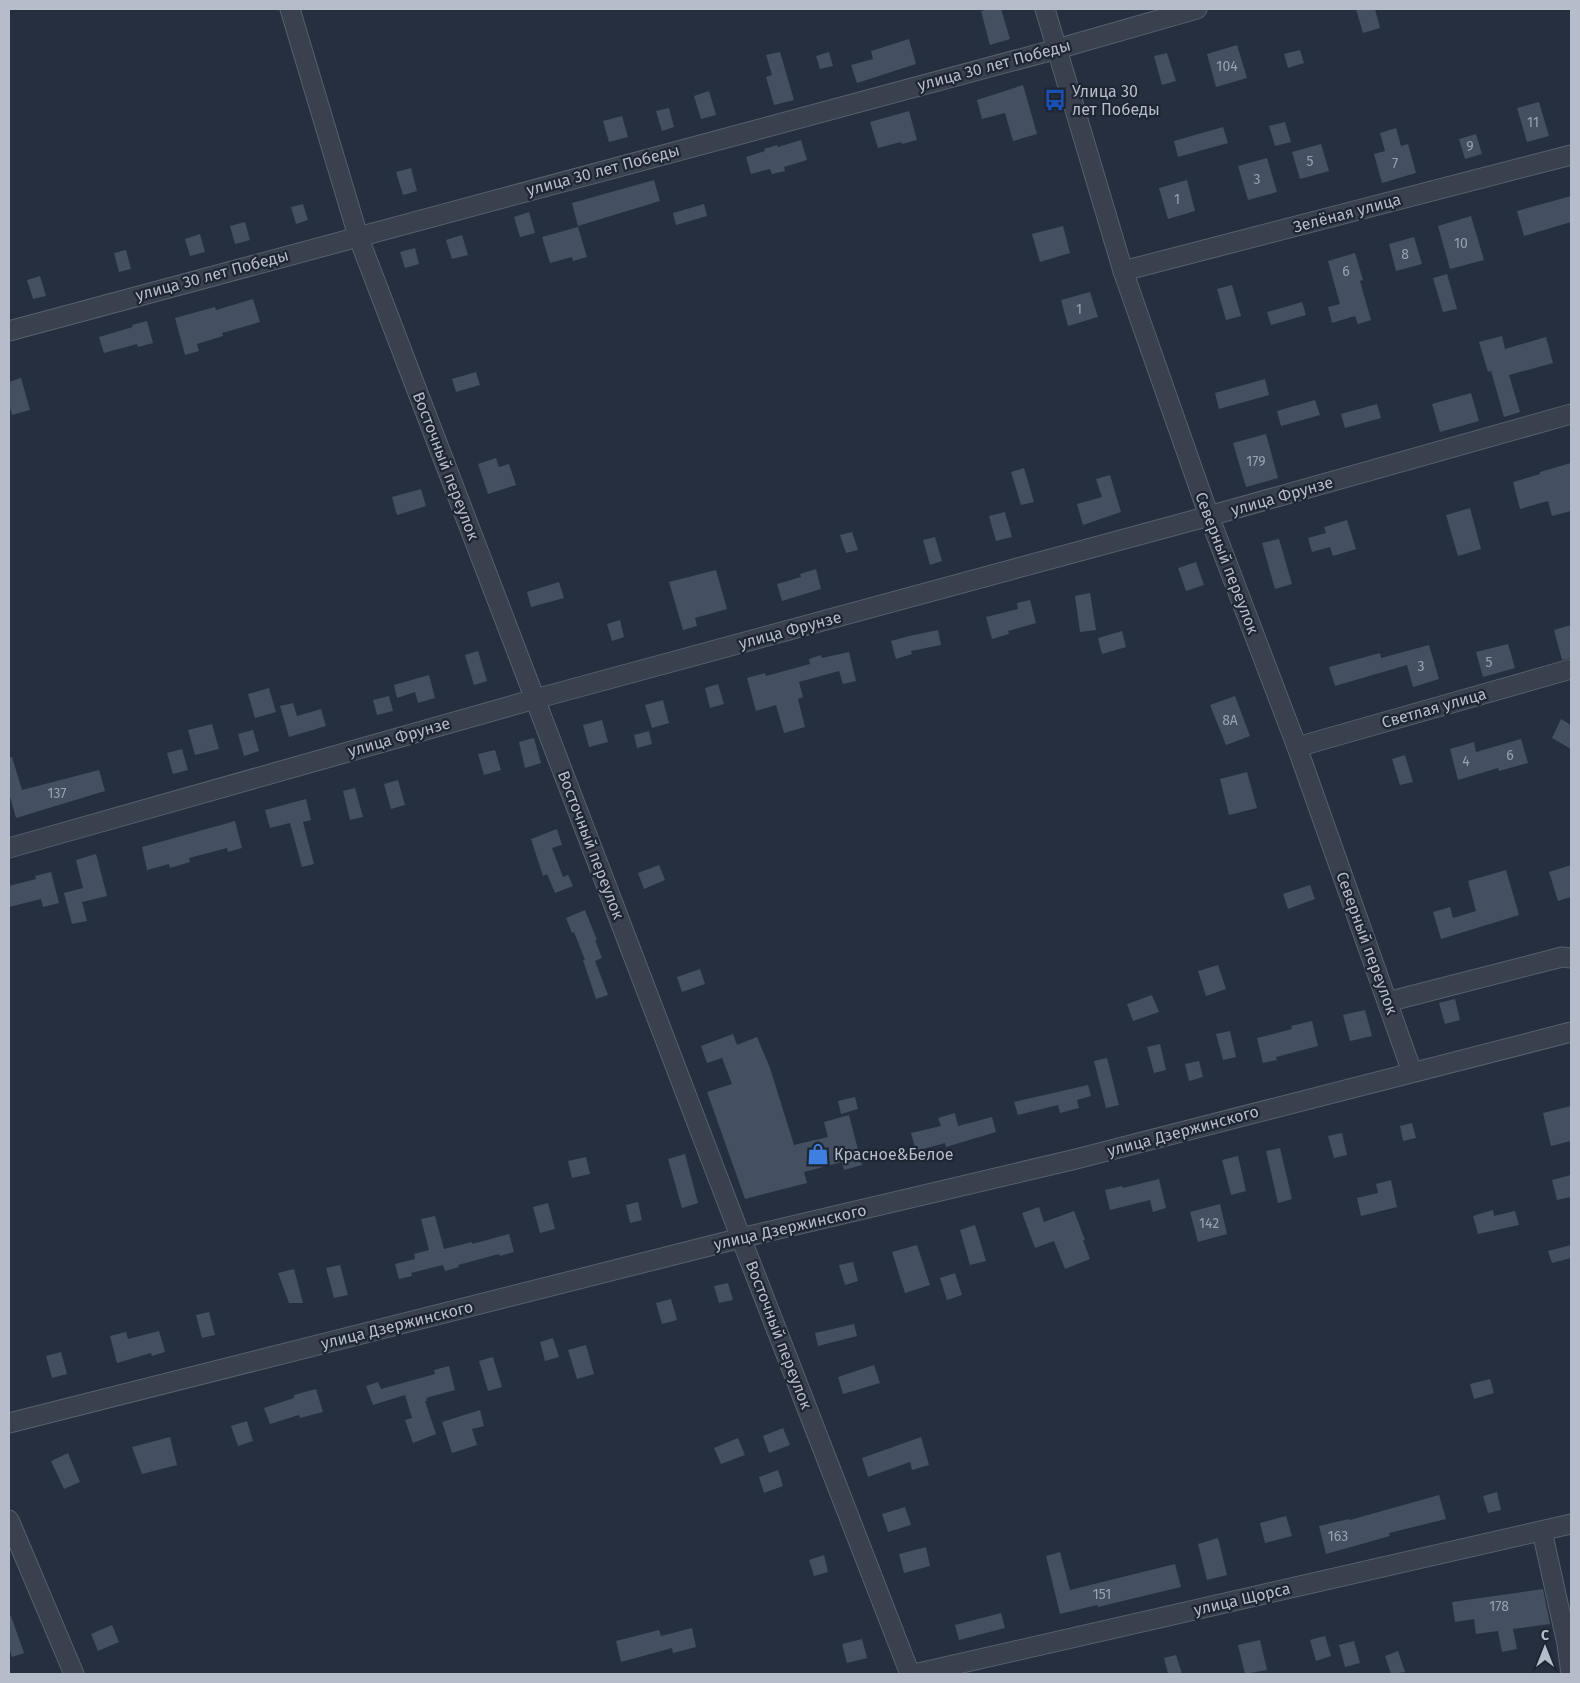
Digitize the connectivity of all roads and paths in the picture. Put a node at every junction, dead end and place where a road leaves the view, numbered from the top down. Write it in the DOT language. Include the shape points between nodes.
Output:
graph roads {
  1 [pos="290,9"];
  2 [pos="1045,9"];
  3 [pos="1197,9"];
  4 [pos="1057,49"];
  5 [pos="1571,155"];
  6 [pos="358,236"];
  7 [pos="1123,271"];
  8 [pos="9,331"];
  9 [pos="1571,414"];
  10 [pos="1209,516"];
  11 [pos="1571,669"];
  12 [pos="535,699"];
  13 [pos="1297,747"];
  14 [pos="9,848"];
  15 [pos="1571,958"];
  16 [pos="1387,1002"];
  17 [pos="1571,1032"];
  18 [pos="1412,1072"];
  19 [pos="741,1238"];
  20 [pos="9,1423"];
  21 [pos="9,1520"];
  22 [pos="1571,1524"];
  23 [pos="1542,1531"];
  24 [pos="74,1674"];
  25 [pos="912,1674"];
  26 [pos="1571,1674"];
  1 -- 6 [label="street, Восточный переулок"];
  2 -- 4 [label="street, Северный переулок"];
  3 -- 4 [label="street, улица 30 лет Победы"];
  4 -- 6 [label="street, улица 30 лет Победы"];
  4 -- 7 [label="street, Северный переулок"];
  5 -- 7 [label="street, Зелёная улица"];
  6 -- 8 [label="street, улица 30 лет Победы"];
  6 -- 12 [label="street, Восточный переулок"];
  7 -- 10 [label="street, Северный переулок"];
  9 -- 10 [label="street, улица Фрунзе"];
  10 -- 12 [label="street, улица Фрунзе"];
  10 -- 13 [label="street, Северный переулок"];
  11 -- 13 [label="street, Светлая улица"];
  12 -- 14 [label="street, улица Фрунзе"];
  12 -- 19 [label="street, Восточный переулок"];
  13 -- 16 [label="street, Северный переулок"];
  15 -- 16 [label="street" via="1562,957"];
  16 -- 18 [label="street, Северный переулок"];
  17 -- 18 [label="street, улица Дзержинского"];
  18 -- 19 [label="street, улица Дзержинского" via="1076,1159"];
  19 -- 20 [label="street, улица Дзержинского"];
  19 -- 25 [label="street, Восточный переулок"];
  21 -- 24 [label="street"];
  22 -- 23 [label="street, улица Щорса"];
  23 -- 25 [label="street, улица Щорса"];
  23 -- 26 [label="street"];
}
